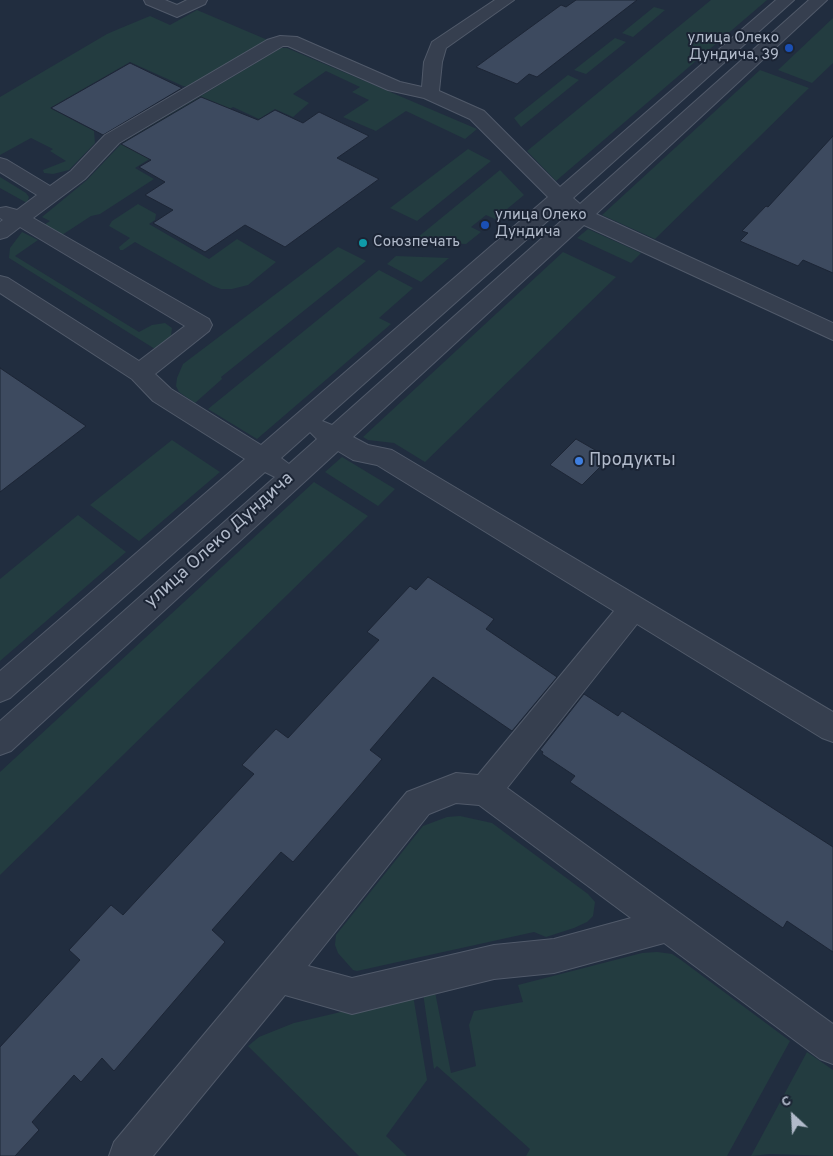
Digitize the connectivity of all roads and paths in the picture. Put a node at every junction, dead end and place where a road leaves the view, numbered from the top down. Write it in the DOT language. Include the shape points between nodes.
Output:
graph roads {
  1 [pos="152,0"];
  2 [pos="199,0"];
  3 [pos="506,0"];
  4 [pos="786,0"];
  5 [pos="819,0"];
  6 [pos="430,94"];
  7 [pos="0,164"];
  8 [pos="51,195"];
  9 [pos="560,198"];
  10 [pos="581,215"];
  11 [pos="8,222"];
  12 [pos="0,283"];
  13 [pos="833,332"];
  14 [pos="140,373"];
  15 [pos="306,421"];
  16 [pos="335,438"];
  17 [pos="262,459"];
  18 [pos="292,477"];
  19 [pos="633,608"];
  20 [pos="0,689"];
  21 [pos="833,728"];
  22 [pos="0,741"];
  23 [pos="485,791"];
  24 [pos="668,925"];
  25 [pos="278,976"];
  26 [pos="833,1046"];
  27 [pos="128,1156"];
  1 -- 2 [label="street" via="177,12"];
  3 -- 6 [label="street" via="438,46"];
  4 -- 9 [label="street, улица Олеко Дундича"];
  5 -- 10 [label="street, улица Олеко Дундича"];
  6 -- 8 [label="street" via="394,86 291,41 280,41 112,139 78,175"];
  6 -- 9 [label="street" via="477,115"];
  7 -- 8 [label="street"];
  8 -- 11 [label="street"];
  9 -- 10 [label="street"];
  9 -- 15 [label="street, улица Олеко Дундича"];
  10 -- 13 [label="street"];
  10 -- 16 [label="street, улица Олеко Дундича"];
  11 -- 14 [label="street" via="32,225 201,325"];
  12 -- 14 [label="street"];
  14 -- 17 [label="street" via="162,396"];
  15 -- 16 [label="street"];
  15 -- 17 [label="street, улица Олеко Дундича"];
  16 -- 18 [label="street, улица Олеко Дундича"];
  16 -- 19 [label="street" via="362,453 383,457"];
  17 -- 18 [label="street"];
  17 -- 20 [label="street, улица Олеко Дундича"];
  18 -- 22 [label="street, улица Олеко Дундича"];
  19 -- 21 [label="street"];
  19 -- 23 [label="street"];
  23 -- 24 [label="street"];
  23 -- 25 [label="street" via="456,788 418,803"];
  24 -- 25 [label="street" via="554,956 494,962 352,996"];
  24 -- 26 [label="street"];
  25 -- 27 [label="street"];
}
